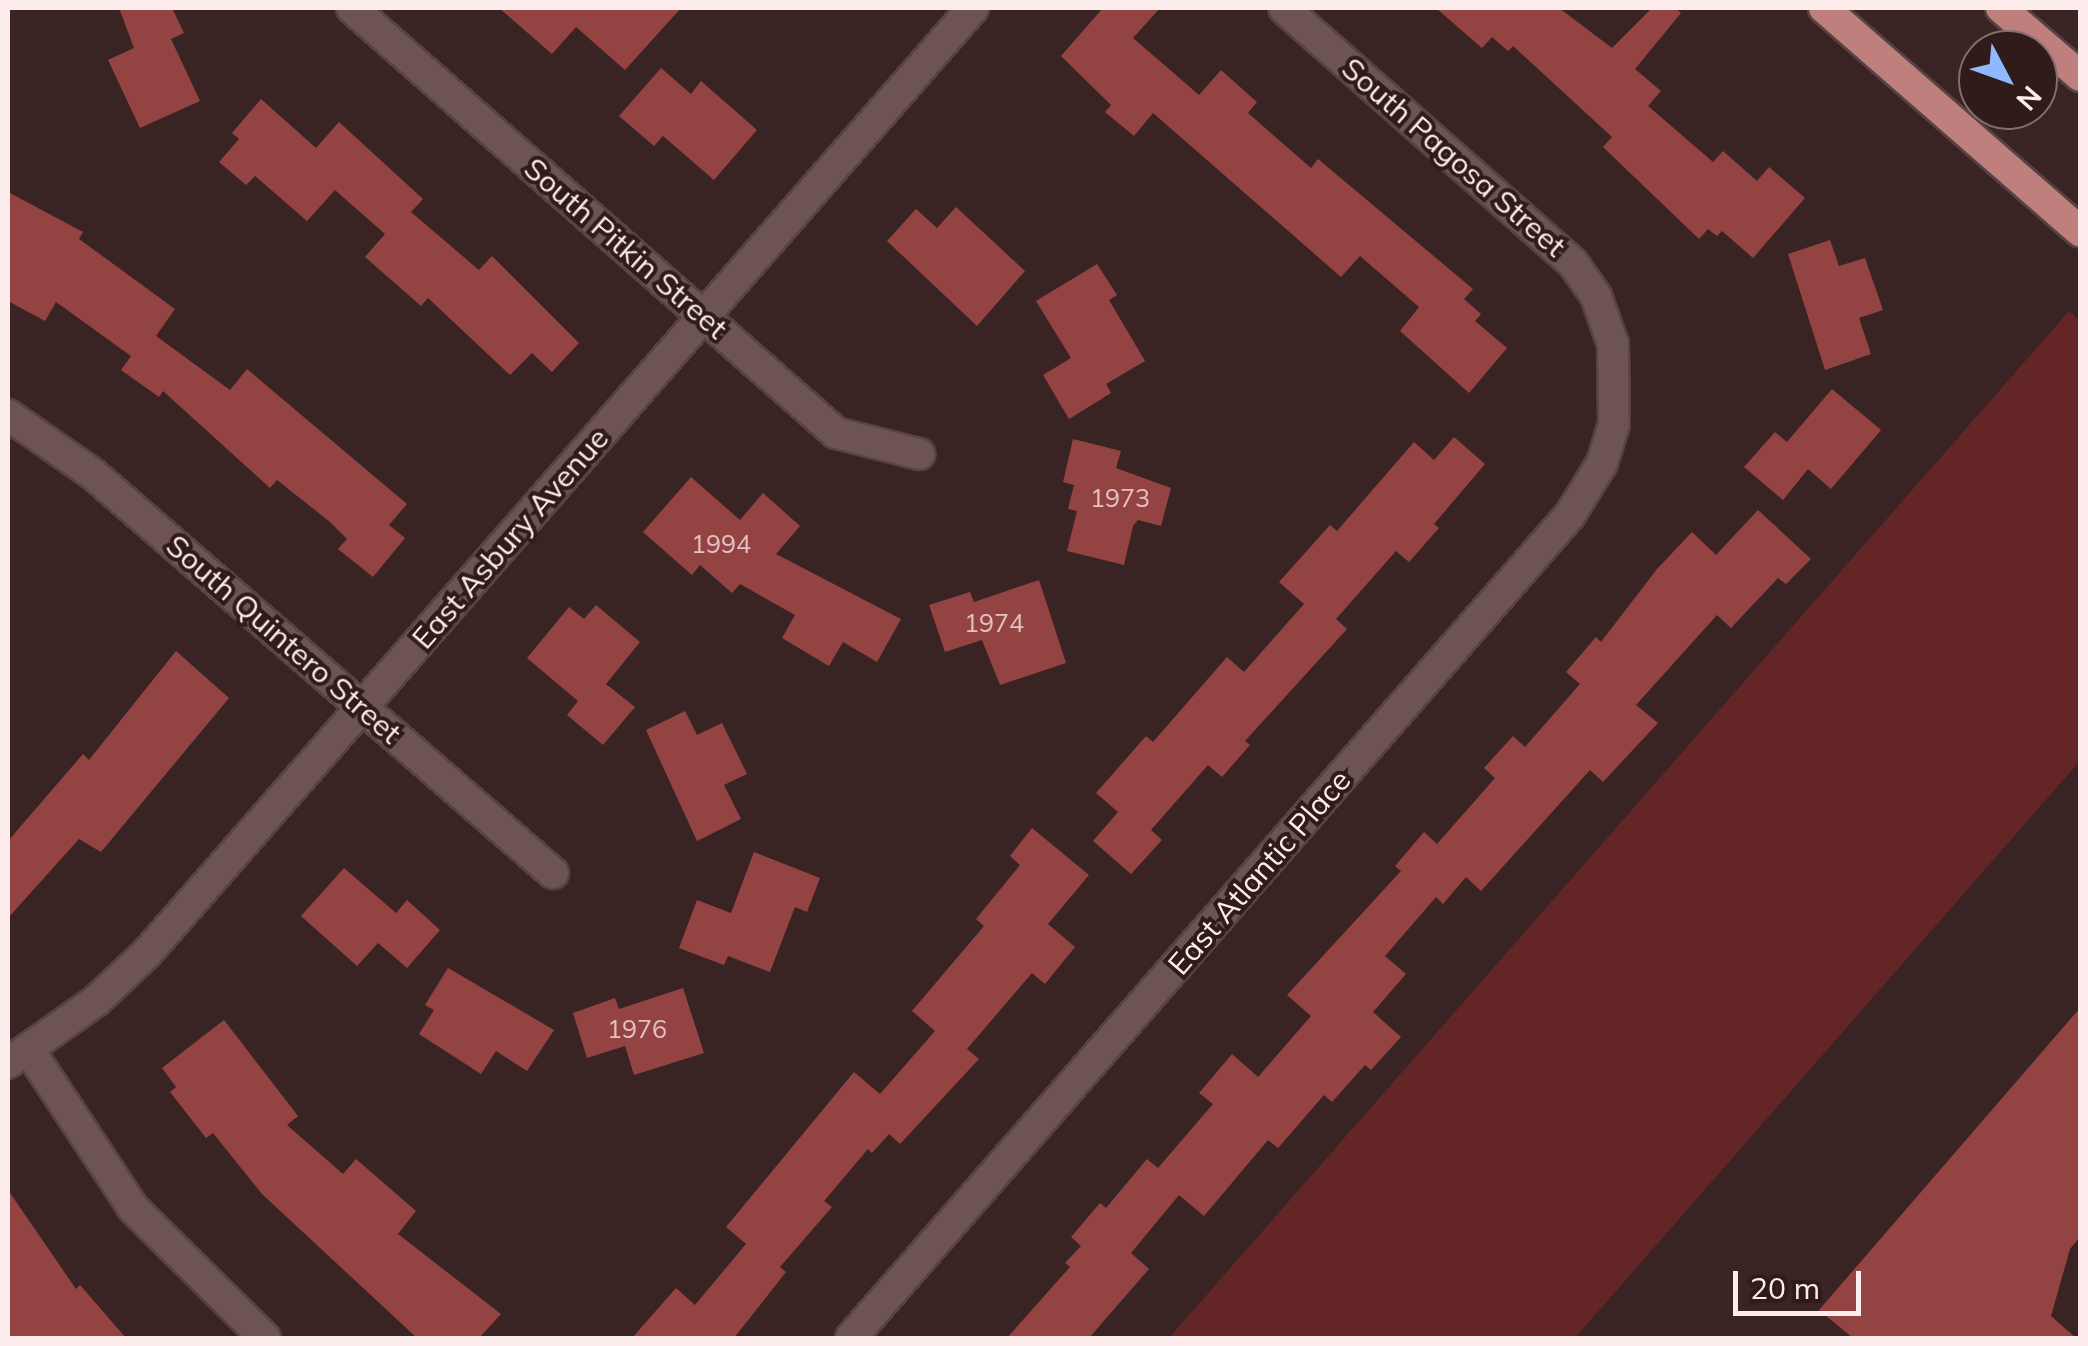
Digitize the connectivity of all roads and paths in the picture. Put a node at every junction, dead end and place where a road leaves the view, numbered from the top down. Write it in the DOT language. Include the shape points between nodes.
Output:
graph roads {
  1 [pos="352,8"];
  2 [pos="973,8"];
  3 [pos="1284,8"];
  4 [pos="1824,8"];
  5 [pos="2001,8"];
  6 [pos="2080,76"];
  7 [pos="2080,231"];
  8 [pos="704,316"];
  9 [pos="1618,380"];
  10 [pos="8,414"];
  11 [pos="918,454"];
  12 [pos="363,708"];
  13 [pos="552,873"];
  14 [pos="18,1056"];
  15 [pos="265,1338"];
  16 [pos="851,1338"];
  1 -- 8 [label="street, South Pitkin Street"];
  2 -- 8 [label="street, East Asbury Avenue"];
  3 -- 9 [label="street, South Pagosa Street" via="1573,263 1596,296"];
  4 -- 7 [label="main road"];
  5 -- 6 [label="main road"];
  8 -- 11 [label="street, South Pitkin Street" via="836,433"];
  8 -- 12 [label="street, East Asbury Avenue"];
  9 -- 16 [label="street, East Atlantic Place" via="1602,463 1570,514"];
  10 -- 12 [label="street, South Quintero Street" via="94,474"];
  12 -- 13 [label="street, South Quintero Street"];
  12 -- 14 [label="street, East Asbury Avenue" via="148,952"];
  14 -- 15 [label="street" via="133,1208"];
}
